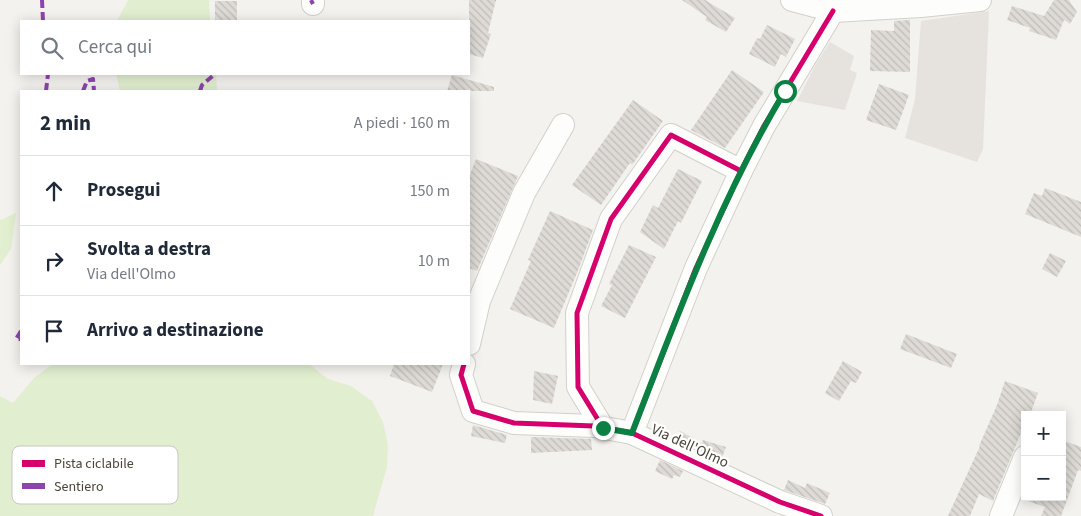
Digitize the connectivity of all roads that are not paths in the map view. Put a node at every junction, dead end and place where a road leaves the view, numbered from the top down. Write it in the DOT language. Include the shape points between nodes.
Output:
graph roads {
  1 [pos="792,0"];
  2 [pos="980,0"];
  3 [pos="833,12"];
  4 [pos="564,125"];
  5 [pos="741,171"];
  6 [pos="470,339"];
  7 [pos="464,365"];
  8 [pos="603,428"];
  9 [pos="632,433"];
  10 [pos="1021,467"];
  11 [pos="820,516"];
  12 [pos="1001,516"];
  1 -- 3 [label="street"];
  2 -- 3 [label="street"];
  3 -- 5 [label="street" via="764,126"];
  4 -- 6 [label="street" via="524,193 478,301"];
  5 -- 8 [label="street" via="671,135 611,219 578,313 578,387"];
  5 -- 9 [label="street" via="696,268"];
  7 -- 8 [label="street, Via dell'Olmo" via="461,375 473,411 514,423"];
  8 -- 9 [label="street, Via dell'Olmo"];
  9 -- 11 [label="street, Via dell'Olmo" via="780,502"];
  10 -- 12 [label="street"];
}
